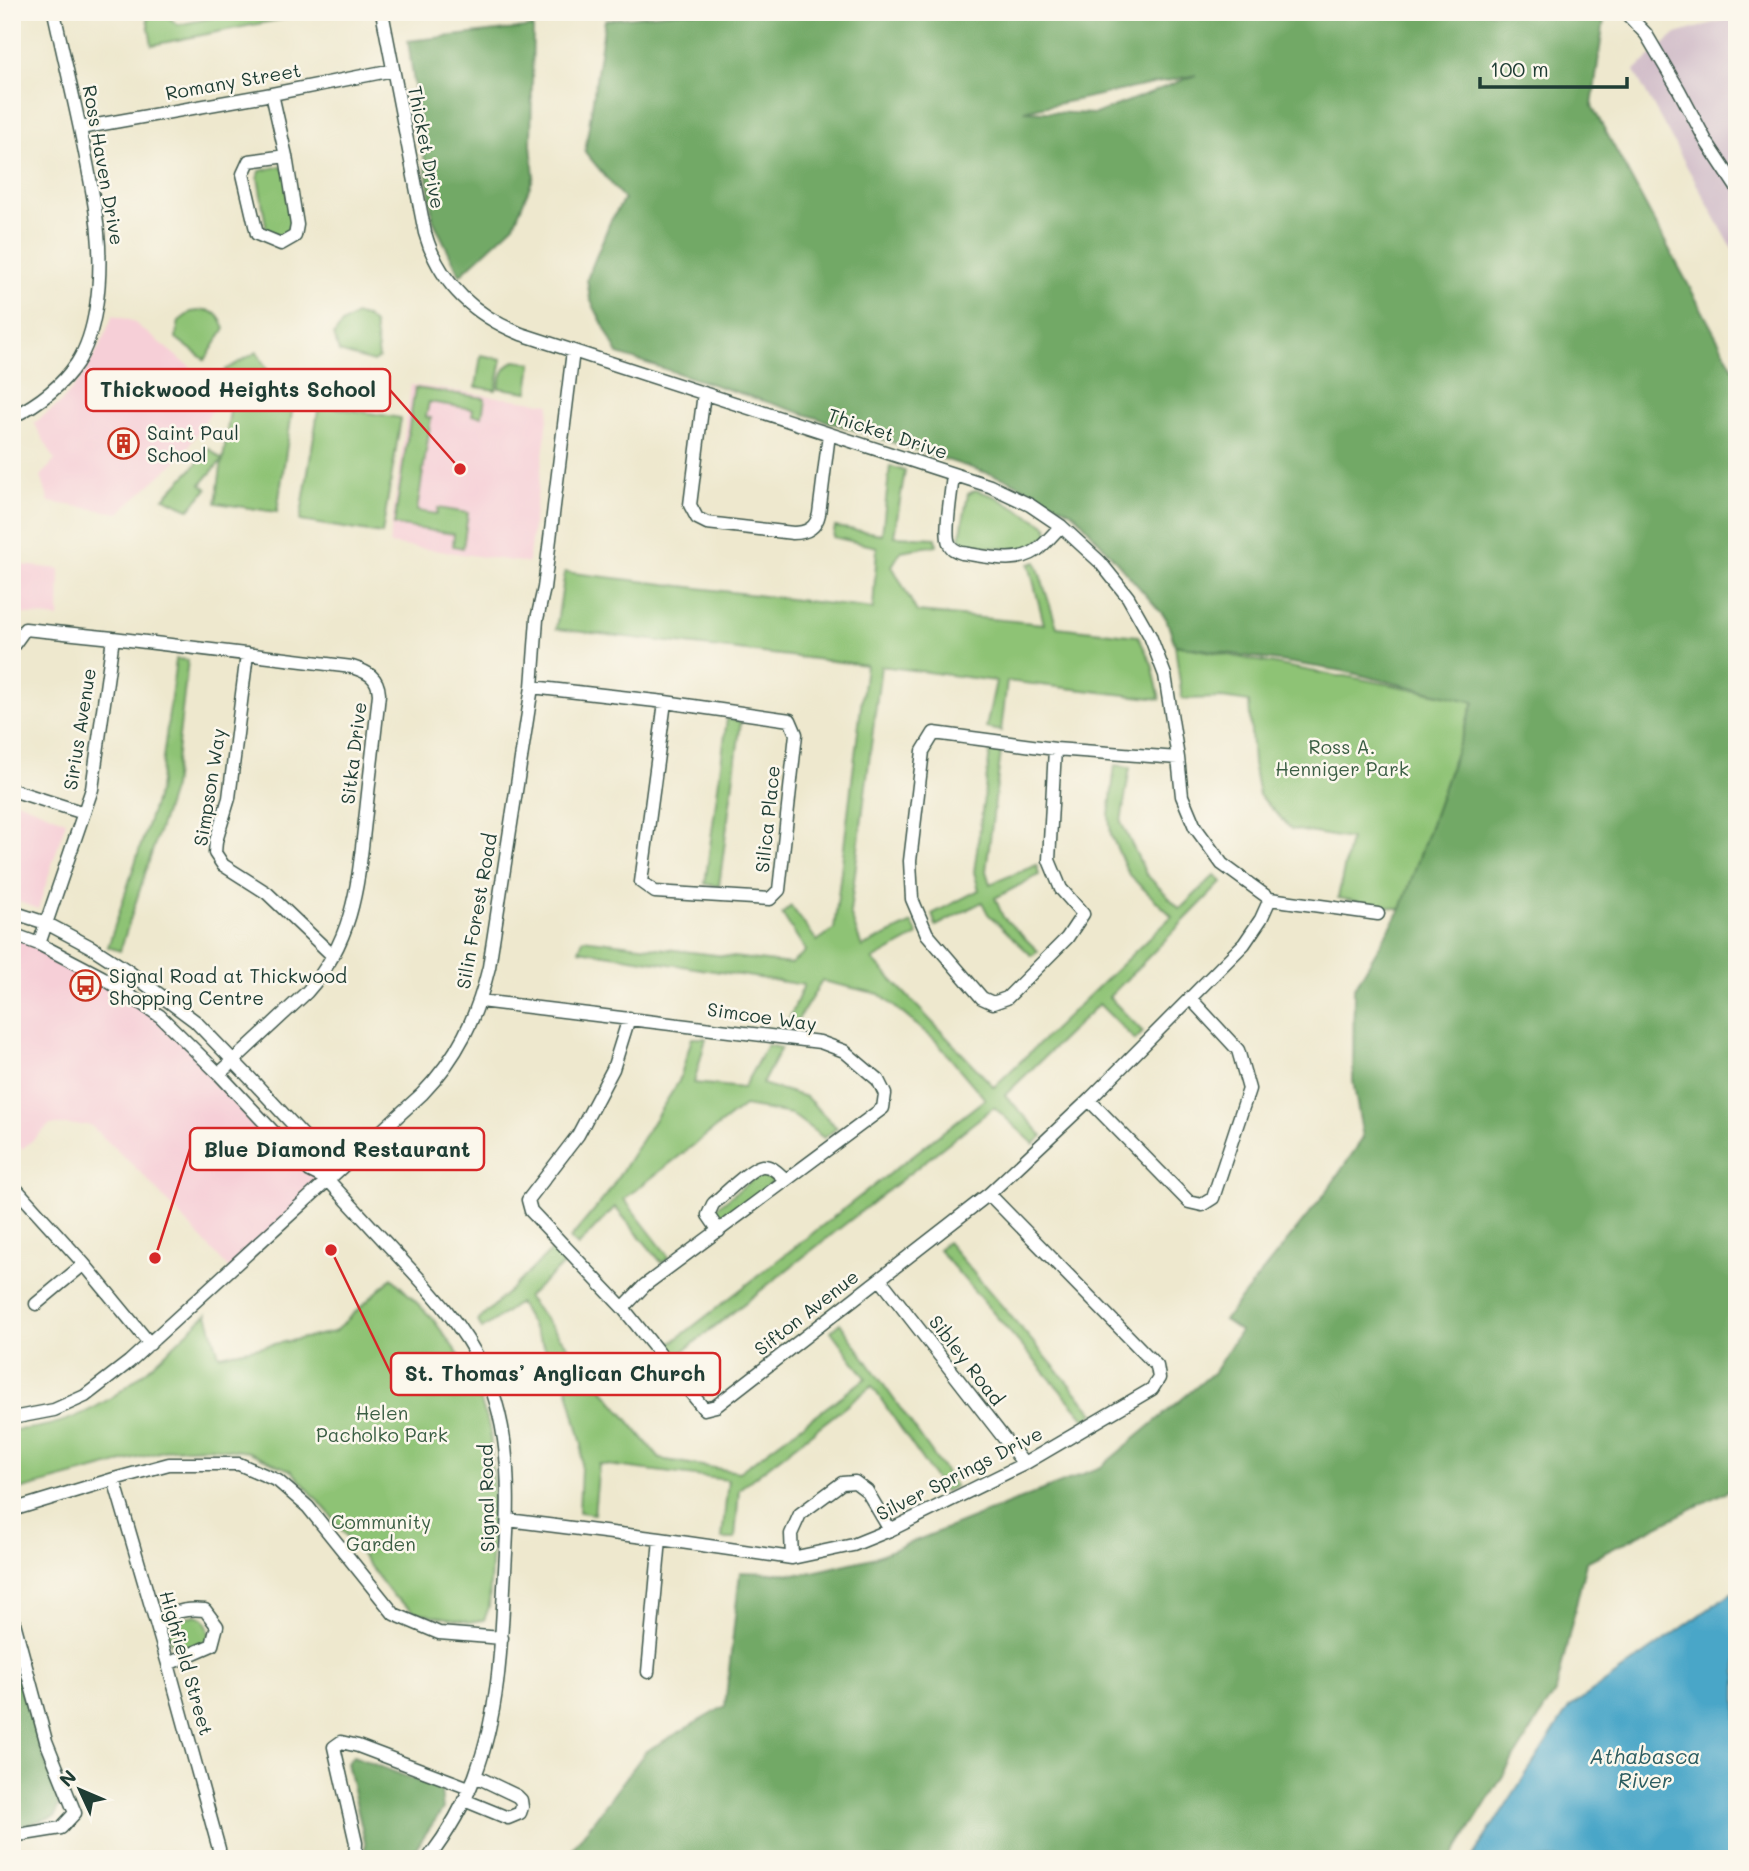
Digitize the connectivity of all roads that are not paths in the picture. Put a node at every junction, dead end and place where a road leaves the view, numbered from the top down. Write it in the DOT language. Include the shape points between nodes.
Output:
graph roads {
  1 [pos="54,12"];
  2 [pos="382,12"];
  3 [pos="1625,12"];
  4 [pos="393,70"];
  5 [pos="272,94"];
  6 [pos="80,128"];
  7 [pos="286,156"];
  8 [pos="1737,188"];
  9 [pos="573,351"];
  10 [pos="704,393"];
  11 [pos="12,417"];
  12 [pos="829,434"];
  13 [pos="953,475"];
  14 [pos="1061,526"];
  15 [pos="113,638"];
  16 [pos="12,647"];
  17 [pos="247,654"];
  18 [pos="532,687"];
  19 [pos="666,702"];
  20 [pos="1055,749"];
  21 [pos="1178,758"];
  22 [pos="12,790"];
  23 [pos="83,813"];
  24 [pos="1269,899"];
  25 [pos="12,912"];
  26 [pos="1378,914"];
  27 [pos="46,923"];
  28 [pos="12,934"];
  29 [pos="38,944"];
  30 [pos="333,956"];
  31 [pos="1190,998"];
  32 [pos="480,1001"];
  33 [pos="629,1018"];
  34 [pos="234,1060"];
  35 [pos="219,1074"];
  36 [pos="1089,1100"];
  37 [pos="328,1180"];
  38 [pos="786,1180"];
  39 [pos="12,1187"];
  40 [pos="989,1194"];
  41 [pos="719,1231"];
  42 [pos="84,1264"];
  43 [pos="880,1279"];
  44 [pos="36,1304"];
  45 [pos="622,1308"];
  46 [pos="150,1344"];
  47 [pos="12,1418"];
  48 [pos="1024,1464"];
  49 [pos="114,1479"];
  50 [pos="12,1510"];
  51 [pos="508,1520"];
  52 [pos="890,1530"];
  53 [pos="660,1539"];
  54 [pos="792,1558"];
  55 [pos="12,1615"];
  56 [pos="157,1625"];
  57 [pos="502,1638"];
  58 [pos="17,1648"];
  59 [pos="168,1664"];
  60 [pos="648,1672"];
  61 [pos="469,1788"];
  62 [pos="12,1836"];
  63 [pos="219,1859"];
  64 [pos="355,1859"];
  65 [pos="428,1859"];
  1 -- 6 [label="street, Ross Haven Drive"];
  2 -- 4 [label="street, Thicket Drive"];
  3 -- 8 [label="street" via="1646,34"];
  4 -- 5 [label="street, Romany Street"];
  4 -- 9 [label="street, Thicket Drive" via="421,218 442,274 483,314 509,329"];
  5 -- 6 [label="street, Romany Street"];
  5 -- 7 [label="street"];
  6 -- 11 [label="street, Ross Haven Drive" via="100,249 94,321 69,374 42,400"];
  7 -- 7 [label="street" via="249,161 243,174 257,233 281,244 295,236 297,225"];
  9 -- 10 [label="street, Thicket Drive"];
  9 -- 18 [label="street, Silin Forest Road"];
  10 -- 12 [label="street, Thicket Drive"];
  10 -- 12 [label="street" via="690,499 694,514 707,523 793,533 812,528 819,514"];
  12 -- 13 [label="street, Thicket Drive"];
  13 -- 14 [label="street, Thicket Drive" via="990,486"];
  13 -- 14 [label="street" via="947,537 956,551 1026,556"];
  14 -- 21 [label="street, Thicket Drive" via="1116,580 1150,636 1168,690"];
  15 -- 16 [label="street, Sitka Drive" via="25,629"];
  15 -- 17 [label="street, Sitka Drive"];
  15 -- 23 [label="street, Sirius Avenue" via="92,789"];
  17 -- 30 [label="street, Simpson Way" via="229,798 215,853 223,864 267,893"];
  17 -- 30 [label="street, Sitka Drive" via="352,667 368,673 379,686 356,894"];
  18 -- 19 [label="street, Silica Place"];
  18 -- 32 [label="street, Silin Forest Road"];
  19 -- 19 [label="street, Silica Place" via="640,882 655,892 770,899 779,890 796,734 790,720"];
  20 -- 20 [label="street" via="934,733 923,751 910,861 912,899 927,934 982,998 993,1003 1007,998 1067,938 1083,914 1061,889 1049,860"];
  20 -- 21 [label="street"];
  21 -- 24 [label="street, Thicket Drive" via="1182,796 1195,827 1222,864"];
  22 -- 23 [label="street"];
  23 -- 27 [label="street, Sirius Avenue"];
  24 -- 26 [label="street, Thicket Drive"];
  24 -- 31 [label="street, Sifton Avenue" via="1244,944"];
  25 -- 27 [label="street, Signal Road"];
  27 -- 29 [label="street, Sirius Avenue"];
  27 -- 34 [label="street, Signal Road" via="155,989"];
  28 -- 29 [label="street, Signal Road"];
  29 -- 35 [label="street, Signal Road" via="102,977 160,1016"];
  30 -- 34 [label="street, Sitka Drive" via="307,992"];
  31 -- 36 [label="street, Sifton Avenue"];
  31 -- 36 [label="street" via="1238,1050 1250,1089 1213,1198 1202,1205 1189,1202"];
  32 -- 33 [label="street, Simcoe Way"];
  32 -- 37 [label="street, Silin Forest Road" via="457,1050 433,1083"];
  33 -- 38 [label="street, Simcoe Way" via="820,1042 844,1051 878,1080 885,1094 883,1108"];
  33 -- 45 [label="street, Sifton Avenue" via="613,1069 578,1135 528,1200 531,1211"];
  34 -- 35 [label="street, Sitka Drive"];
  34 -- 37 [label="street, Signal Road" via="325,1159"];
  35 -- 37 [label="street, Signal Road" via="310,1171"];
  36 -- 40 [label="street, Sifton Avenue"];
  37 -- 46 [label="street, Silin Forest Road"];
  37 -- 51 [label="street, Signal Road" via="431,1291 474,1351 492,1390 504,1434"];
  38 -- 41 [label="street, Simcoe Way"];
  38 -- 41 [label="street" via="773,1168 754,1169 712,1204 708,1215"];
  39 -- 42 [label="street"];
  40 -- 43 [label="street, Sifton Avenue"];
  40 -- 48 [label="street, Silver Springs Drive" via="1157,1366 1159,1378 1152,1389"];
  41 -- 45 [label="street, Simcoe Way" via="645,1285"];
  42 -- 44 [label="street"];
  42 -- 46 [label="street"];
  43 -- 45 [label="street, Sifton Avenue" via="716,1406 704,1409"];
  43 -- 48 [label="street, Sibley Road"];
  46 -- 47 [label="street, Silin Forest Road" via="85,1396 54,1410"];
  48 -- 52 [label="street, Silver Springs Drive"];
  49 -- 50 [label="street"];
  49 -- 56 [label="street, Highfield Street"];
  49 -- 57 [label="street" via="169,1464 239,1464 278,1481 308,1507 394,1614 439,1633"];
  51 -- 53 [label="street, Silver Springs Drive"];
  51 -- 57 [label="street, Signal Road"];
  52 -- 54 [label="street, Silver Springs Drive" via="853,1545"];
  52 -- 54 [label="street" via="867,1491 855,1482 842,1483 800,1514 791,1534"];
  53 -- 54 [label="street, Silver Springs Drive"];
  53 -- 60 [label="street"];
  55 -- 58 [label="street"];
  56 -- 59 [label="street, Highfield Street"];
  56 -- 59 [label="street" via="167,1614 193,1609 205,1610 217,1626 212,1646"];
  57 -- 61 [label="street, Signal Road" via="491,1721"];
  58 -- 62 [label="street" via="75,1813 61,1828"];
  59 -- 63 [label="street, Highfield Street"];
  61 -- 64 [label="street" via="341,1742 334,1747 356,1843"];
  61 -- 65 [label="street, Signal Road"];
}
